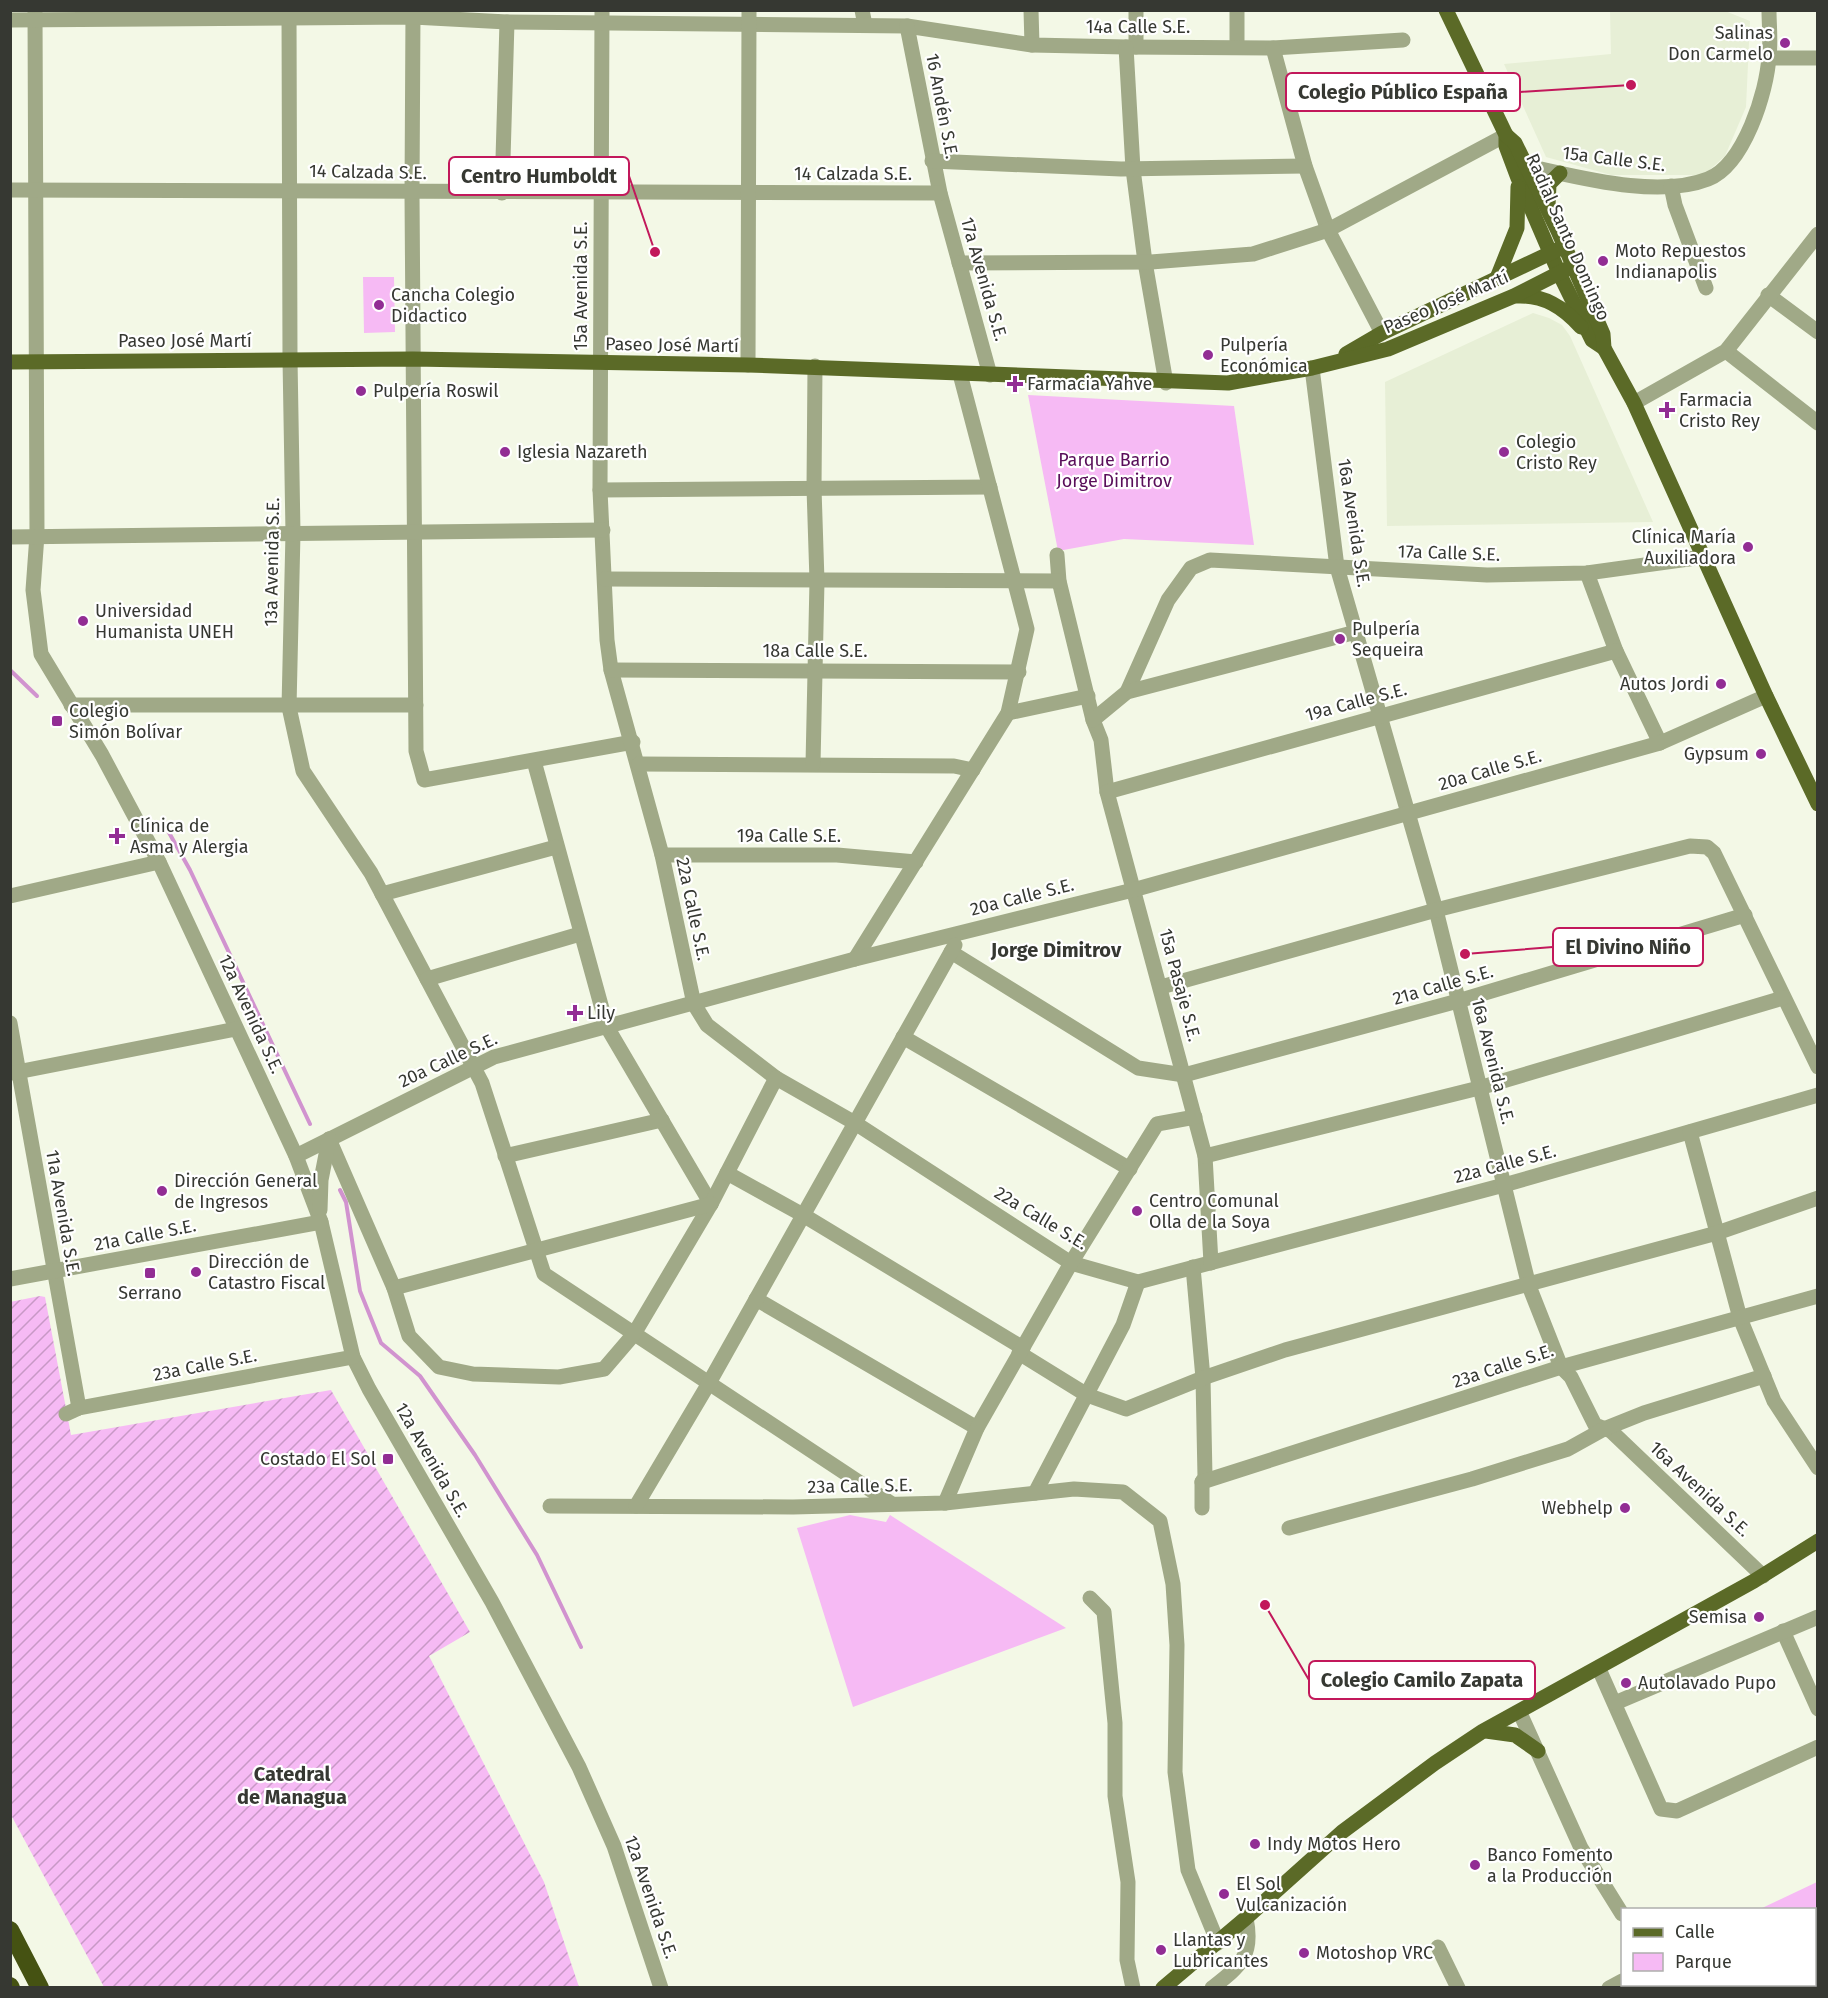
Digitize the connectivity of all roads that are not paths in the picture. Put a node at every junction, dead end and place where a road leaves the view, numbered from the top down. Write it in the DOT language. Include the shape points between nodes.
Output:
graph roads {
  1 [pos="1031,10"];
  2 [pos="1136,10"];
  3 [pos="1237,10"];
  4 [pos="1446,10"];
  5 [pos="1769,10"];
  6 [pos="289,14"];
  7 [pos="413,14"];
  8 [pos="35,15"];
  9 [pos="602,17"];
  10 [pos="749,17"];
  11 [pos="863,18"];
  12 [pos="10,20"];
  13 [pos="507,22"];
  14 [pos="907,26"];
  15 [pos="1403,40"];
  16 [pos="1032,45"];
  17 [pos="1131,47"];
  18 [pos="1237,47"];
  19 [pos="1273,48"];
  20 [pos="1770,58"];
  21 [pos="1818,58"];
  22 [pos="1506,135"];
  23 [pos="932,161"];
  24 [pos="1305,166"];
  25 [pos="1133,169"];
  26 [pos="1522,172"];
  27 [pos="1560,173"];
  28 [pos="1671,186"];
  29 [pos="35,189"];
  30 [pos="10,190"];
  31 [pos="289,190"];
  32 [pos="412,193"];
  33 [pos="502,193"];
  34 [pos="940,193"];
  35 [pos="601,194"];
  36 [pos="746,194"];
  37 [pos="1549,212"];
  38 [pos="1328,230"];
  39 [pos="1815,242"];
  40 [pos="1557,250"];
  41 [pos="1145,262"];
  42 [pos="959,263"];
  43 [pos="1566,270"];
  44 [pos="1497,278"];
  45 [pos="1706,288"];
  46 [pos="1768,295"];
  47 [pos="1514,296"];
  48 [pos="1818,332"];
  49 [pos="1382,333"];
  50 [pos="1598,344"];
  51 [pos="1726,351"];
  52 [pos="290,359"];
  53 [pos="413,359"];
  54 [pos="38,361"];
  55 [pos="10,362"];
  56 [pos="600,364"];
  57 [pos="1330,364"];
  58 [pos="748,365"];
  59 [pos="815,366"];
  60 [pos="1312,368"];
  61 [pos="960,374"];
  62 [pos="990,375"];
  63 [pos="1166,383"];
  64 [pos="1634,403"];
  65 [pos="1818,423"];
  66 [pos="990,487"];
  67 [pos="814,488"];
  68 [pos="600,490"];
  69 [pos="603,530"];
  70 [pos="293,533"];
  71 [pos="413,533"];
  72 [pos="37,535"];
  73 [pos="10,537"];
  74 [pos="1057,555"];
  75 [pos="1703,557"];
  76 [pos="1337,567"];
  77 [pos="1587,573"];
  78 [pos="605,579"];
  79 [pos="817,581"];
  80 [pos="1014,581"];
  81 [pos="1059,581"];
  82 [pos="1356,632"];
  83 [pos="1616,651"];
  84 [pos="612,670"];
  85 [pos="813,670"];
  86 [pos="1019,672"];
  87 [pos="1127,692"];
  88 [pos="1088,696"];
  89 [pos="1766,696"];
  90 [pos="71,705"];
  91 [pos="416,705"];
  92 [pos="289,707"];
  93 [pos="1008,713"];
  94 [pos="1379,716"];
  95 [pos="1093,720"];
  96 [pos="633,742"];
  97 [pos="1660,743"];
  98 [pos="534,761"];
  99 [pos="639,764"];
  100 [pos="813,764"];
  101 [pos="973,770"];
  102 [pos="1107,792"];
  103 [pos="1818,804"];
  104 [pos="1408,813"];
  105 [pos="556,847"];
  106 [pos="662,855"];
  107 [pos="159,862"];
  108 [pos="916,862"];
  109 [pos="1133,890"];
  110 [pos="382,894"];
  111 [pos="10,896"];
  112 [pos="1436,910"];
  113 [pos="1745,915"];
  114 [pos="962,932"];
  115 [pos="580,934"];
  116 [pos="951,952"];
  117 [pos="855,959"];
  118 [pos="427,979"];
  119 [pos="1161,987"];
  120 [pos="1784,998"];
  121 [pos="1458,1001"];
  122 [pos="694,1004"];
  123 [pos="10,1023"];
  124 [pos="607,1027"];
  125 [pos="236,1029"];
  126 [pos="903,1037"];
  127 [pos="473,1067"];
  128 [pos="1818,1067"];
  129 [pos="15,1072"];
  130 [pos="1184,1075"];
  131 [pos="776,1078"];
  132 [pos="1479,1088"];
  133 [pos="1818,1095"];
  134 [pos="1195,1117"];
  135 [pos="662,1120"];
  136 [pos="855,1122"];
  137 [pos="1690,1132"];
  138 [pos="322,1143"];
  139 [pos="296,1156"];
  140 [pos="505,1156"];
  141 [pos="1205,1156"];
  142 [pos="1130,1168"];
  143 [pos="727,1173"];
  144 [pos="1504,1185"];
  145 [pos="1818,1198"];
  146 [pos="711,1204"];
  147 [pos="803,1215"];
  148 [pos="321,1222"];
  149 [pos="1717,1233"];
  150 [pos="535,1250"];
  151 [pos="1071,1263"];
  152 [pos="1211,1263"];
  153 [pos="1193,1267"];
  154 [pos="53,1272"];
  155 [pos="10,1279"];
  156 [pos="1138,1282"];
  157 [pos="1529,1286"];
  158 [pos="394,1288"];
  159 [pos="1818,1296"];
  160 [pos="756,1299"];
  161 [pos="1740,1318"];
  162 [pos="634,1334"];
  163 [pos="1021,1351"];
  164 [pos="353,1357"];
  165 [pos="1561,1367"];
  166 [pos="1764,1377"];
  167 [pos="1203,1378"];
  168 [pos="708,1383"];
  169 [pos="1087,1395"];
  170 [pos="72,1411"];
  171 [pos="976,1428"];
  172 [pos="1604,1429"];
  173 [pos="1818,1468"];
  174 [pos="1202,1482"];
  175 [pos="1035,1493"];
  176 [pos="945,1503"];
  177 [pos="892,1504"];
  178 [pos="550,1506"];
  179 [pos="636,1506"];
  180 [pos="1202,1508"];
  181 [pos="1289,1528"];
  182 [pos="1818,1533"];
  183 [pos="1818,1541"];
  184 [pos="1779,1565"];
  185 [pos="1763,1576"];
  186 [pos="1090,1598"];
  187 [pos="1818,1617"];
  188 [pos="1783,1631"];
  189 [pos="1599,1669"];
  190 [pos="1615,1703"];
  191 [pos="1818,1709"];
  192 [pos="1520,1713"];
  193 [pos="1483,1731"];
  194 [pos="1818,1748"];
  195 [pos="1538,1751"];
  196 [pos="1621,1911"];
  197 [pos="1246,1918"];
  198 [pos="10,1930"];
  199 [pos="1218,1943"];
  200 [pos="1438,1947"];
  201 [pos="40,1988"];
  202 [pos="661,1988"];
  203 [pos="1133,1988"];
  204 [pos="1163,1988"];
  205 [pos="1212,1988"];
  206 [pos="1458,1988"];
  1 -- 16 [label="street"];
  2 -- 17 [label="street"];
  3 -- 18 [label="street"];
  4 -- 22 [label="main road, Radial Santo Domingo"];
  5 -- 20 [label="street"];
  6 -- 7 [label="street, 14a Calle S.E."];
  6 -- 8 [label="street, 14a Calle S.E."];
  6 -- 31 [label="street, 13a Avenida S.E."];
  7 -- 13 [label="street, 14a Calle S.E."];
  7 -- 32 [label="street"];
  8 -- 12 [label="street, 14a Calle S.E."];
  8 -- 29 [label="street, 12a Avenida S.E."];
  9 -- 10 [label="street, 14a Calle S.E."];
  9 -- 13 [label="street, 14a Calle S.E."];
  9 -- 35 [label="street, 15a Avenida S.E."];
  10 -- 11 [label="street, 14a Calle S.E."];
  10 -- 36 [label="street"];
  11 -- 14 [label="street, 14a Calle S.E."];
  13 -- 33 [label="street"];
  14 -- 16 [label="street, 14a Calle S.E."];
  14 -- 23 [label="street, 16 Andén S.E."];
  15 -- 19 [label="street, 14a Calle S.E."];
  16 -- 17 [label="street, 14a Calle S.E."];
  17 -- 18 [label="street, 14a Calle S.E."];
  17 -- 25 [label="street"];
  18 -- 19 [label="street, 14a Calle S.E."];
  19 -- 24 [label="street"];
  20 -- 21 [label="street"];
  20 -- 28 [label="street, 15a Calle S.E." via="1753,123 1728,167 1711,178"];
  22 -- 26 [label="main road, Radial Santo Domingo" via="1506,146"];
  22 -- 38 [label="street"];
  23 -- 25 [label="street"];
  23 -- 34 [label="street, 16 Andén S.E."];
  24 -- 25 [label="street"];
  24 -- 38 [label="street"];
  25 -- 41 [label="street"];
  26 -- 27 [label="street, 15a Calle S.E."];
  26 -- 37 [label="main road, Radial Santo Domingo"];
  26 -- 40 [label="main road, Radial Santo Domingo"];
  26 -- 44 [label="main road" via="1517,228"];
  27 -- 28 [label="street, 15a Calle S.E."];
  27 -- 37 [label="main road" via="1549,184"];
  28 -- 45 [label="street" via="1674,205"];
  29 -- 30 [label="street, 14 Calzada S.E."];
  29 -- 31 [label="street, 14 Calzada S.E."];
  29 -- 54 [label="street, 12a Avenida S.E."];
  31 -- 32 [label="street, 14 Calzada S.E."];
  31 -- 52 [label="street, 13a Avenida S.E."];
  32 -- 33 [label="street, 14 Calzada S.E."];
  32 -- 53 [label="street"];
  33 -- 35 [label="street, 14 Calzada S.E."];
  34 -- 36 [label="street, 14 Calzada S.E."];
  34 -- 42 [label="street, 17a Avenida S.E."];
  35 -- 36 [label="street, 14 Calzada S.E."];
  35 -- 56 [label="street, 15a Avenida S.E."];
  36 -- 58 [label="street"];
  37 -- 40 [label="main road, Radial Santo Domingo"];
  38 -- 41 [label="street" via="1253,254"];
  38 -- 49 [label="street"];
  39 -- 46 [label="street"];
  40 -- 43 [label="main road, Radial Santo Domingo"];
  40 -- 44 [label="main road, Paseo José Martí"];
  41 -- 42 [label="street"];
  41 -- 63 [label="street"];
  42 -- 62 [label="street, 17a Avenida S.E."];
  43 -- 47 [label="main road, Paseo José Martí"];
  43 -- 50 [label="main road, Radial Santo Domingo"];
  44 -- 49 [label="main road, Paseo José Martí"];
  46 -- 48 [label="street"];
  46 -- 51 [label="street"];
  47 -- 50 [label="main road" via="1546,299"];
  47 -- 57 [label="main road, Paseo José Martí" via="1388,349"];
  49 -- 57 [label="main road, Paseo José Martí"];
  50 -- 64 [label="main road, Radial Santo Domingo"];
  51 -- 64 [label="street"];
  51 -- 65 [label="street"];
  52 -- 53 [label="main road, Paseo José Martí"];
  52 -- 54 [label="main road, Paseo José Martí"];
  52 -- 70 [label="street, 13a Avenida S.E."];
  53 -- 56 [label="main road, Paseo José Martí"];
  53 -- 71 [label="street"];
  54 -- 55 [label="main road, Paseo José Martí"];
  54 -- 72 [label="street, 12a Avenida S.E."];
  56 -- 58 [label="main road, Paseo José Martí"];
  56 -- 68 [label="street, 15a Avenida S.E."];
  57 -- 60 [label="main road, Paseo José Martí"];
  58 -- 59 [label="main road, Paseo José Martí"];
  59 -- 61 [label="main road, Paseo José Martí"];
  59 -- 67 [label="street"];
  60 -- 63 [label="main road, Paseo José Martí" via="1228,383"];
  60 -- 76 [label="street, 16a Avenida S.E."];
  61 -- 62 [label="main road, Paseo José Martí"];
  61 -- 66 [label="street"];
  62 -- 63 [label="main road, Paseo José Martí"];
  64 -- 75 [label="main road, Radial Santo Domingo"];
  66 -- 67 [label="street"];
  66 -- 80 [label="street"];
  67 -- 68 [label="street"];
  67 -- 79 [label="street"];
  68 -- 69 [label="street, 15a Avenida S.E."];
  69 -- 71 [label="street"];
  69 -- 78 [label="street, 15a Avenida S.E."];
  70 -- 71 [label="street"];
  70 -- 72 [label="street"];
  70 -- 92 [label="street, 13a Avenida S.E."];
  71 -- 91 [label="street"];
  72 -- 73 [label="street"];
  72 -- 90 [label="street, 12a Avenida S.E." via="33,590 41,654"];
  74 -- 81 [label="street, 15a Pasaje S.E."];
  75 -- 77 [label="street, 17a Calle S.E."];
  75 -- 89 [label="main road, Radial Santo Domingo"];
  76 -- 77 [label="street, 17a Calle S.E." via="1487,575"];
  76 -- 82 [label="street, 16a Avenida S.E."];
  76 -- 87 [label="street, 17a Calle S.E." via="1210,560 1191,568 1168,600"];
  77 -- 83 [label="street"];
  78 -- 79 [label="street"];
  78 -- 84 [label="street, 22a Calle S.E."];
  79 -- 80 [label="street"];
  79 -- 85 [label="street"];
  80 -- 81 [label="street"];
  80 -- 86 [label="street" via="1027,629"];
  81 -- 88 [label="street, 15a Pasaje S.E."];
  82 -- 87 [label="street"];
  82 -- 94 [label="street, 16a Avenida S.E."];
  83 -- 94 [label="street, 19a Calle S.E."];
  83 -- 97 [label="street"];
  84 -- 85 [label="street, 18a Calle S.E."];
  84 -- 96 [label="street, 22a Calle S.E."];
  85 -- 86 [label="street, 18a Calle S.E."];
  85 -- 100 [label="street"];
  86 -- 93 [label="street"];
  87 -- 95 [label="street"];
  88 -- 93 [label="street"];
  88 -- 95 [label="street, 15a Pasaje S.E."];
  89 -- 97 [label="street, 20a Calle S.E."];
  89 -- 103 [label="main road, Radial Santo Domingo"];
  90 -- 92 [label="street"];
  90 -- 107 [label="street, 12a Avenida S.E."];
  91 -- 92 [label="street"];
  91 -- 98 [label="street" via="416,751 424,780"];
  92 -- 110 [label="street, 13a Avenida S.E." via="303,771"];
  93 -- 101 [label="street"];
  94 -- 102 [label="street, 19a Calle S.E."];
  94 -- 104 [label="street, 16a Avenida S.E."];
  95 -- 102 [label="street, 15a Pasaje S.E." via="1101,740"];
  96 -- 98 [label="street"];
  96 -- 99 [label="street, 22a Calle S.E."];
  97 -- 104 [label="street, 20a Calle S.E."];
  98 -- 105 [label="street"];
  99 -- 100 [label="street"];
  99 -- 106 [label="street, 22a Calle S.E."];
  100 -- 101 [label="street" via="954,766"];
  101 -- 108 [label="street"];
  102 -- 109 [label="street, 15a Pasaje S.E."];
  104 -- 109 [label="street, 20a Calle S.E."];
  104 -- 112 [label="street, 16a Avenida S.E."];
  105 -- 110 [label="street"];
  105 -- 115 [label="street"];
  106 -- 108 [label="street, 19a Calle S.E." via="837,855"];
  106 -- 122 [label="street, 22a Calle S.E."];
  107 -- 111 [label="street"];
  107 -- 125 [label="street, 12a Avenida S.E."];
  108 -- 117 [label="street"];
  109 -- 114 [label="street, 20a Calle S.E."];
  109 -- 119 [label="street, 15a Pasaje S.E."];
  110 -- 118 [label="street, 13a Avenida S.E."];
  112 -- 113 [label="street" via="1698,846 1714,853"];
  112 -- 119 [label="street"];
  112 -- 121 [label="street, 16a Avenida S.E."];
  113 -- 120 [label="street"];
  113 -- 121 [label="street, 21a Calle S.E."];
  114 -- 116 [label="street"];
  114 -- 117 [label="street, 20a Calle S.E."];
  115 -- 118 [label="street"];
  115 -- 124 [label="street"];
  116 -- 126 [label="street"];
  116 -- 130 [label="street" via="1138,1068"];
  117 -- 122 [label="street, 20a Calle S.E."];
  118 -- 127 [label="street, 13a Avenida S.E."];
  119 -- 130 [label="street, 15a Pasaje S.E."];
  120 -- 128 [label="street"];
  120 -- 132 [label="street"];
  121 -- 130 [label="street, 21a Calle S.E."];
  121 -- 132 [label="street, 16a Avenida S.E."];
  122 -- 124 [label="street, 20a Calle S.E."];
  122 -- 131 [label="street, 22a Calle S.E." via="707,1025"];
  123 -- 129 [label="street, 11a Avenida S.E."];
  124 -- 127 [label="street, 20a Calle S.E." via="494,1057"];
  124 -- 135 [label="street"];
  125 -- 129 [label="street"];
  125 -- 139 [label="street, 12a Avenida S.E."];
  126 -- 136 [label="street"];
  126 -- 142 [label="street"];
  127 -- 138 [label="street, 20a Calle S.E."];
  127 -- 140 [label="street, 13a Avenida S.E." via="482,1083"];
  129 -- 154 [label="street, 11a Avenida S.E."];
  130 -- 134 [label="street, 15a Pasaje S.E."];
  131 -- 136 [label="street, 22a Calle S.E."];
  131 -- 143 [label="street"];
  132 -- 141 [label="street"];
  132 -- 144 [label="street, 16a Avenida S.E."];
  133 -- 137 [label="street, 22a Calle S.E."];
  134 -- 141 [label="street, 15a Pasaje S.E."];
  134 -- 142 [label="street" via="1157,1124"];
  135 -- 140 [label="street"];
  135 -- 146 [label="street"];
  136 -- 147 [label="street"];
  136 -- 151 [label="street, 22a Calle S.E."];
  137 -- 144 [label="street, 22a Calle S.E."];
  137 -- 149 [label="street"];
  138 -- 139 [label="street, 20a Calle S.E."];
  138 -- 148 [label="street"];
  138 -- 158 [label="street"];
  139 -- 148 [label="street, 12a Avenida S.E."];
  140 -- 150 [label="street, 13a Avenida S.E."];
  141 -- 152 [label="street, 15a Pasaje S.E."];
  142 -- 151 [label="street"];
  143 -- 146 [label="street"];
  143 -- 147 [label="street"];
  144 -- 152 [label="street, 22a Calle S.E."];
  144 -- 157 [label="street, 16a Avenida S.E."];
  145 -- 149 [label="street"];
  146 -- 150 [label="street"];
  146 -- 162 [label="street"];
  147 -- 160 [label="street"];
  147 -- 163 [label="street"];
  148 -- 154 [label="street, 21a Calle S.E."];
  148 -- 164 [label="street, 12a Avenida S.E."];
  149 -- 157 [label="street"];
  149 -- 161 [label="street"];
  150 -- 158 [label="street"];
  150 -- 162 [label="street, 13a Avenida S.E." via="544,1274"];
  151 -- 156 [label="street, 22a Calle S.E."];
  151 -- 163 [label="street"];
  152 -- 153 [label="street, 22a Calle S.E."];
  153 -- 156 [label="street, 22a Calle S.E."];
  153 -- 167 [label="street"];
  154 -- 155 [label="street, 21a Calle S.E."];
  154 -- 170 [label="street, 11a Avenida S.E."];
  156 -- 169 [label="street" via="1123,1325"];
  157 -- 165 [label="street, 16a Avenida S.E."];
  157 -- 167 [label="street" via="1285,1350"];
  158 -- 162 [label="street" via="409,1336 439,1367 473,1374 559,1377 604,1369"];
  159 -- 161 [label="street, 23a Calle S.E."];
  160 -- 168 [label="street"];
  160 -- 171 [label="street"];
  161 -- 165 [label="street, 23a Calle S.E."];
  161 -- 166 [label="street"];
  162 -- 168 [label="street, 13a Avenida S.E."];
  163 -- 169 [label="street"];
  163 -- 171 [label="street"];
  164 -- 170 [label="street, 23a Calle S.E."];
  164 -- 202 [label="street, 12a Avenida S.E." via="492,1602 579,1767 614,1846"];
  165 -- 172 [label="street, 16a Avenida S.E." via="1571,1377 1595,1425"];
  165 -- 174 [label="street, 23a Calle S.E."];
  166 -- 172 [label="street"];
  166 -- 173 [label="street" via="1774,1401"];
  167 -- 169 [label="street" via="1126,1409"];
  167 -- 174 [label="street"];
  168 -- 177 [label="street, 13a Avenida S.E."];
  168 -- 179 [label="street"];
  169 -- 175 [label="street"];
  171 -- 176 [label="street"];
  172 -- 181 [label="street" via="1568,1449 1494,1473"];
  172 -- 185 [label="street, 16a Avenida S.E." via="1611,1431"];
  174 -- 180 [label="street"];
  175 -- 176 [label="street, 23a Calle S.E."];
  175 -- 199 [label="street, 23a Calle S.E." via="1074,1488 1123,1492 1160,1521 1173,1584 1177,1645 1175,1772 1188,1870"];
  176 -- 177 [label="street, 23a Calle S.E."];
  177 -- 179 [label="street, 23a Calle S.E."];
  178 -- 179 [label="street, 23a Calle S.E."];
  182 -- 184 [label="main road"];
  183 -- 184 [label="main road"];
  184 -- 185 [label="main road"];
  185 -- 189 [label="main road"];
  186 -- 203 [label="street" via="1104,1612 1114,1723 1115,1796 1128,1882 1127,1960"];
  187 -- 188 [label="street"];
  188 -- 190 [label="street"];
  188 -- 191 [label="street"];
  189 -- 190 [label="street"];
  189 -- 192 [label="main road"];
  190 -- 194 [label="street" via="1661,1809 1677,1810"];
  192 -- 193 [label="main road"];
  192 -- 195 [label="street"];
  193 -- 195 [label="main road" via="1510,1733"];
  193 -- 197 [label="main road" via="1341,1832"];
  195 -- 196 [label="street" via="1581,1848"];
  197 -- 199 [label="main road"];
  197 -- 205 [label="street" via="1248,1944 1244,1961"];
  198 -- 201 [label="highway"];
  199 -- 204 [label="main road"];
  200 -- 206 [label="street"];
}
